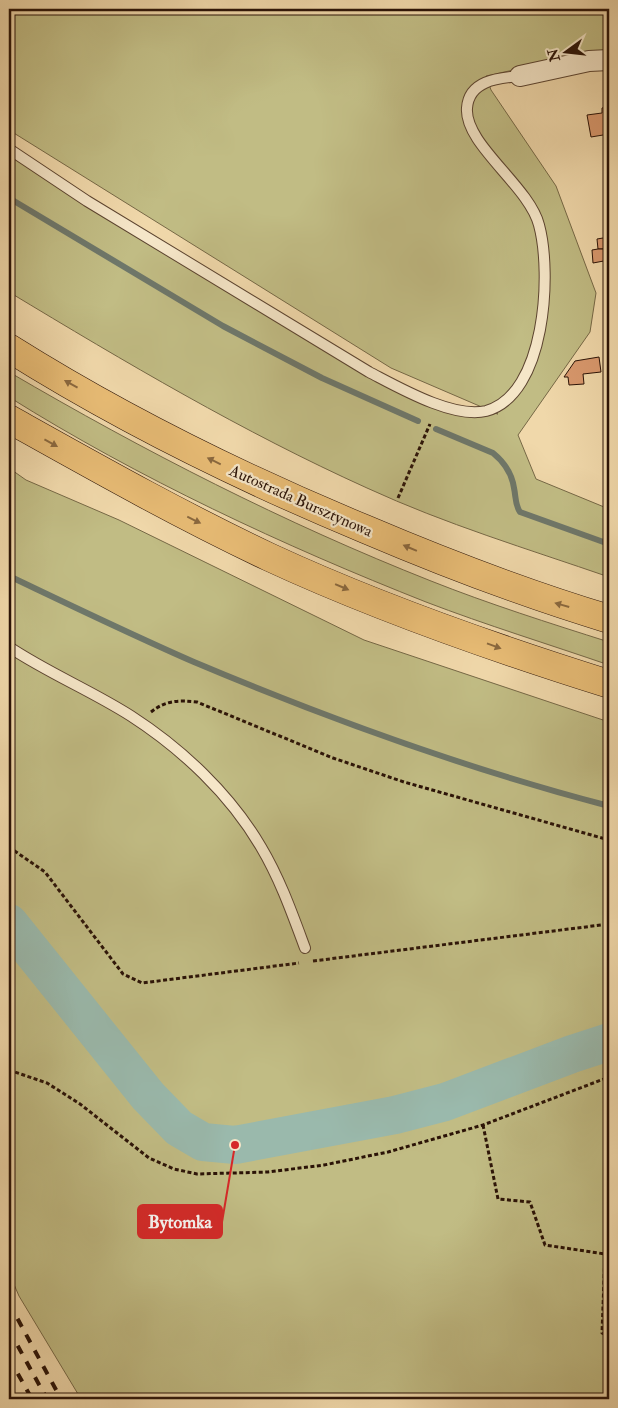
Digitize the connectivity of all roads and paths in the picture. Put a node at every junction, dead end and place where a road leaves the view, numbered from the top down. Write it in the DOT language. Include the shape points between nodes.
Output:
graph roads {
  1 [pos="609,60"];
  2 [pos="520,76"];
  3 [pos="9,149"];
  4 [pos="9,348"];
  5 [pos="9,419"];
  6 [pos="430,424"];
  7 [pos="398,498"];
  8 [pos="609,619"];
  9 [pos="9,646"];
  10 [pos="609,684"];
  11 [pos="139,722"];
  12 [pos="609,840"];
  13 [pos="305,948"];
  14 [pos="9,1070"];
  15 [pos="609,1077"];
  16 [pos="483,1125"];
  17 [pos="609,1338"];
  1 -- 2 [label="street" via="589,61"];
  2 -- 3 [label="lane" via="492,79 477,88 467,108 469,122 478,141 530,204 539,224 545,276 540,335 526,376 508,399 486,410 450,408 369,372 95,206"];
  8 -- 4 [label="highway, Autostrada Bursztynowa, one-way" via="433,558 280,494 191,450 43,370"];
  5 -- 10 [label="highway, one-way" via="151,499 271,558 406,614"];
  6 -- 7 [label="path"];
  9 -- 11 [label="lane"];
  11 -- 12 [label="path" via="159,706 177,700 197,702 333,758 404,782"];
  11 -- 13 [label="lane" via="177,748 225,796 261,846 285,893"];
  14 -- 16 [label="path" via="47,1083 80,1104 149,1158 174,1169 197,1174 268,1172 324,1165 388,1152"];
  15 -- 16 [label="path"];
  16 -- 17 [label="path" via="498,1199 530,1202 545,1245 605,1254 602,1333"];
}
